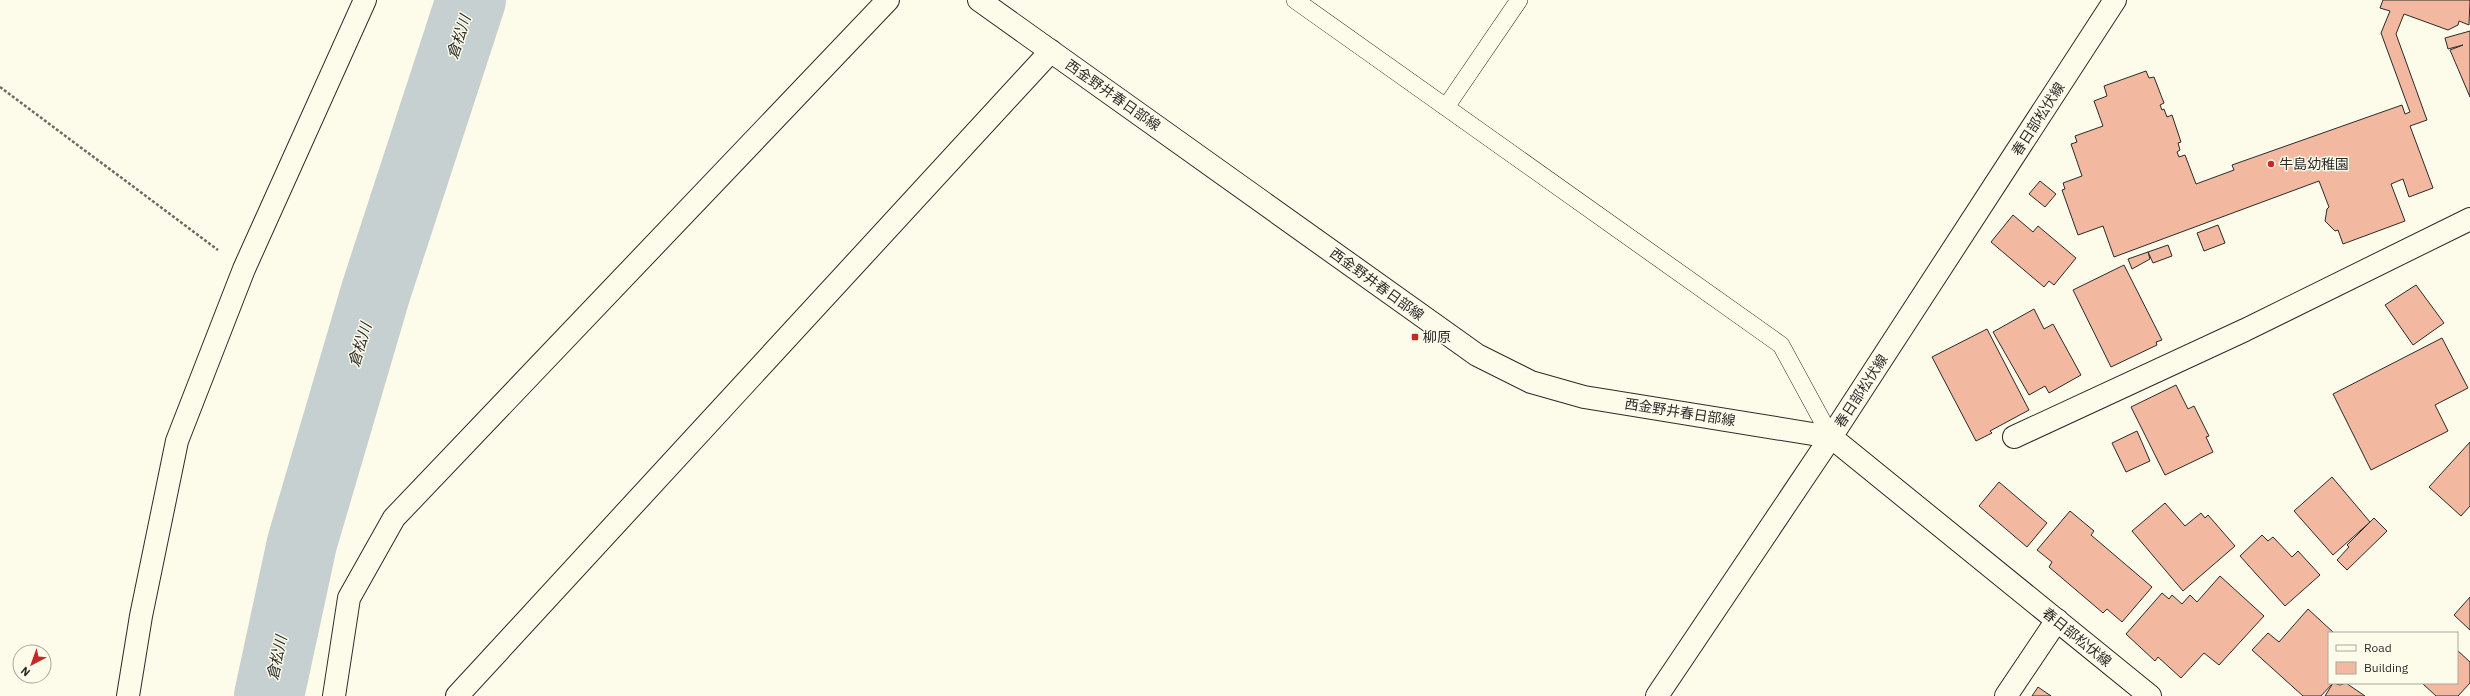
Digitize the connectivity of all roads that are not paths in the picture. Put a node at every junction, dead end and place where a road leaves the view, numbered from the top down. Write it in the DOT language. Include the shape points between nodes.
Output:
graph roads {
  1 [pos="365,0"];
  2 [pos="888,0"];
  3 [pos="979,0"];
  4 [pos="1295,0"];
  5 [pos="1519,0"];
  6 [pos="2115,0"];
  7 [pos="1051,51"];
  8 [pos="1446,107"];
  9 [pos="2470,219"];
  10 [pos="1831,437"];
  11 [pos="2014,437"];
  12 [pos="2057,620"];
  13 [pos="128,696"];
  14 [pos="334,696"];
  15 [pos="457,696"];
  16 [pos="1657,696"];
  17 [pos="2006,696"];
  18 [pos="2150,696"];
  1 -- 13 [label="street" via="244,269 177,441 141,616"];
  2 -- 14 [label="street" via="394,518 349,598"];
  3 -- 7 [label="street, 西金野井春日部線"];
  4 -- 8 [label="lane"];
  5 -- 8 [label="lane"];
  6 -- 10 [label="street, 春日部松伏線"];
  7 -- 10 [label="street, 西金野井春日部線" via="1426,320 1477,355 1531,382 1584,397"];
  7 -- 15 [label="street"];
  8 -- 10 [label="lane" via="1781,345"];
  9 -- 11 [label="street" via="2245,330"];
  10 -- 12 [label="street, 春日部松伏線"];
  10 -- 16 [label="street"];
  12 -- 17 [label="street"];
  12 -- 18 [label="street, 春日部松伏線"];
}
